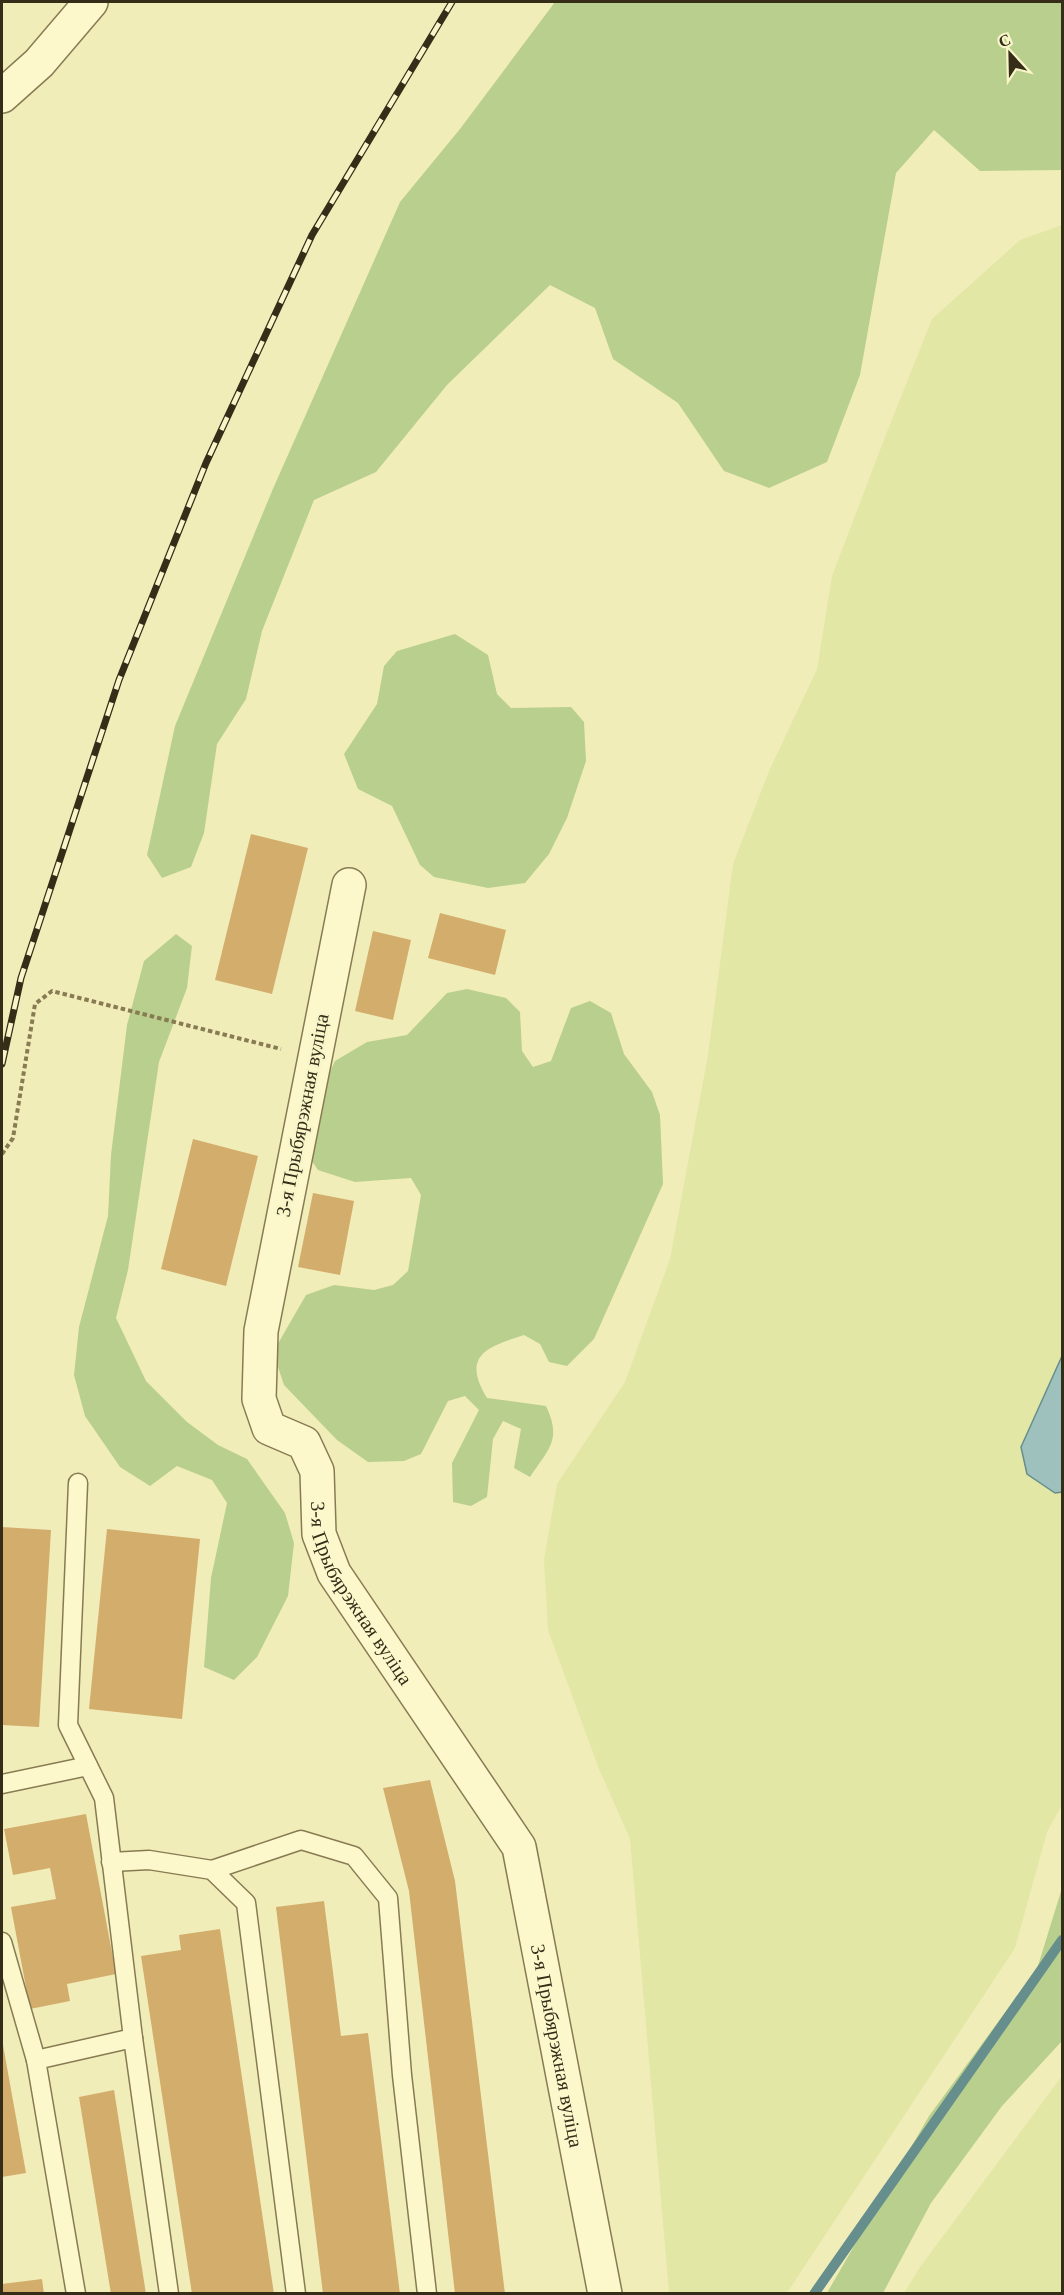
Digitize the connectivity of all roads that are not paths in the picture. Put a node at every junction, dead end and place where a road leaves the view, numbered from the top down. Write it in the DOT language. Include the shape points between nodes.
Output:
graph roads {
  1 [pos="91,2"];
  2 [pos="2,96"];
  3 [pos="348,885"];
  4 [pos="78,1483"];
  5 [pos="88,1766"];
  6 [pos="2,1784"];
  7 [pos="111,1862"];
  8 [pos="212,1870"];
  9 [pos="2,1942"];
  10 [pos="133,2038"];
  11 [pos="36,2060"];
  12 [pos="76,2294"];
  13 [pos="169,2294"];
  14 [pos="296,2294"];
  15 [pos="427,2294"];
  16 [pos="605,2294"];
  1 -- 2 [label="street" via="39,63"];
  3 -- 16 [label="street, 3-я Прыбярэжная вуліца" via="261,1331 259,1400 269,1428 304,1443 317,1471 319,1534 334,1573 519,1847"];
  4 -- 5 [label="lane" via="68,1725"];
  5 -- 6 [label="lane"];
  5 -- 7 [label="lane" via="104,1798"];
  7 -- 8 [label="lane" via="149,1860"];
  7 -- 10 [label="lane"];
  8 -- 14 [label="lane" via="246,1903"];
  8 -- 15 [label="lane" via="301,1840 354,1856 388,1898 402,2075"];
  9 -- 11 [label="lane"];
  10 -- 11 [label="lane"];
  10 -- 13 [label="lane"];
  11 -- 12 [label="lane"];
}
